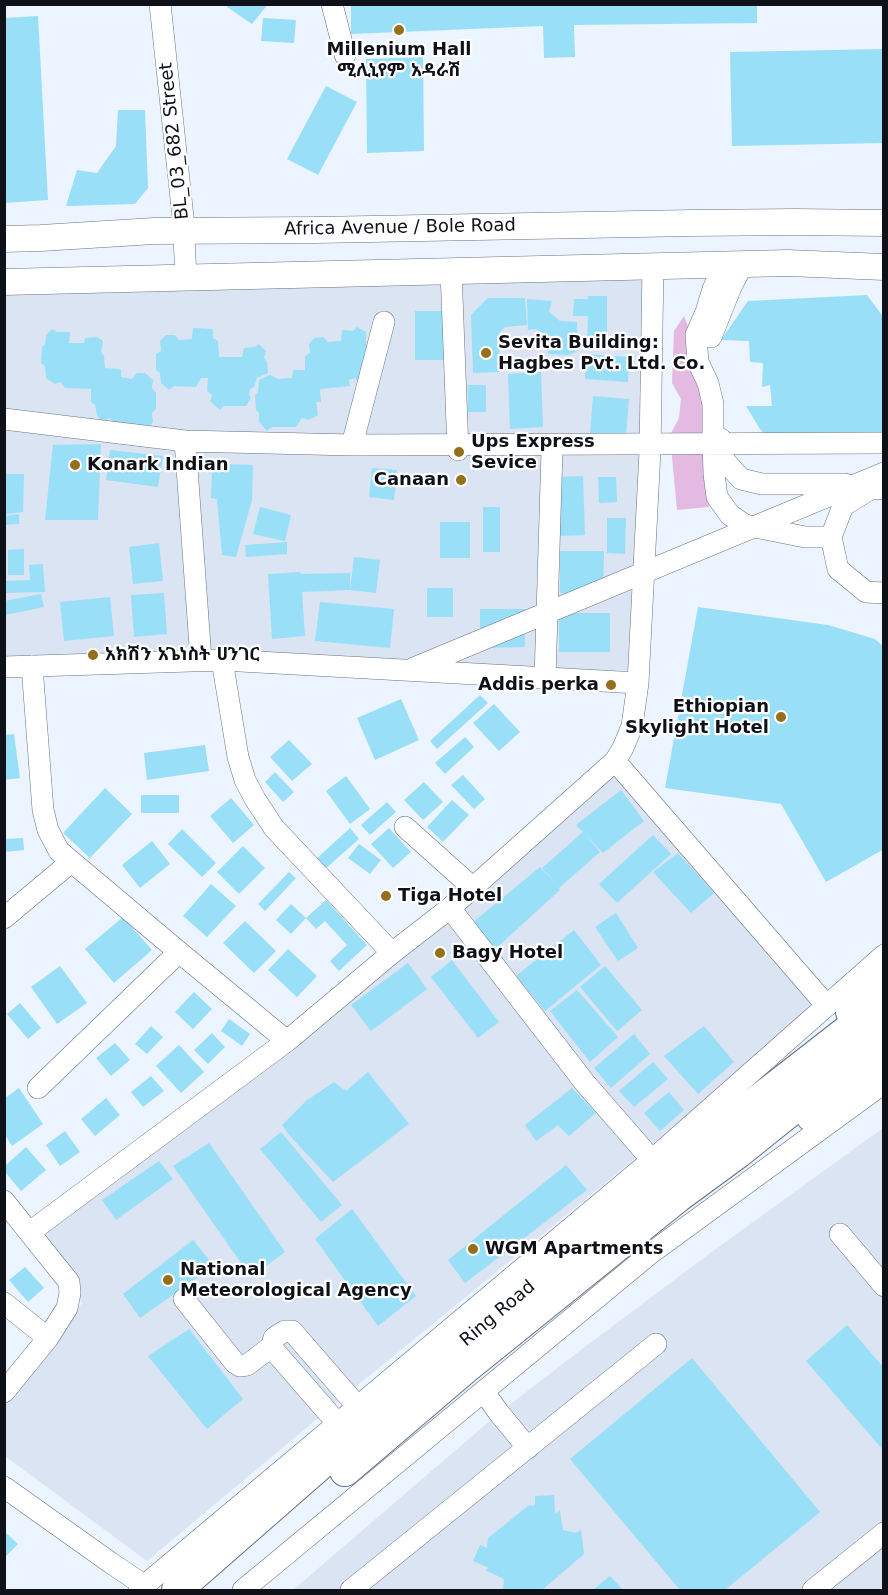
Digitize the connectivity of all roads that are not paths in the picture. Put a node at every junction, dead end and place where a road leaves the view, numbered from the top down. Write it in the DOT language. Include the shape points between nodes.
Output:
graph roads {
  1 [pos="160,4"];
  2 [pos="332,4"];
  3 [pos="345,55"];
  4 [pos="884,223"];
  5 [pos="184,230"];
  6 [pos="4,239"];
  7 [pos="734,264"];
  8 [pos="653,266"];
  9 [pos="884,267"];
  10 [pos="451,272"];
  11 [pos="186,278"];
  12 [pos="4,282"];
  13 [pos="384,322"];
  14 [pos="4,419"];
  15 [pos="185,441"];
  16 [pos="884,444"];
  17 [pos="352,445"];
  18 [pos="458,450"];
  19 [pos="552,451"];
  20 [pos="650,451"];
  21 [pos="741,478"];
  22 [pos="880,483"];
  23 [pos="730,515"];
  24 [pos="831,537"];
  25 [pos="882,594"];
  26 [pos="201,660"];
  27 [pos="222,660"];
  28 [pos="32,666"];
  29 [pos="4,667"];
  30 [pos="408,671"];
  31 [pos="545,678"];
  32 [pos="638,682"];
  33 [pos="615,761"];
  34 [pos="405,827"];
  35 [pos="71,862"];
  36 [pos="472,887"];
  37 [pos="450,908"];
  38 [pos="4,918"];
  39 [pos="179,952"];
  40 [pos="392,953"];
  41 [pos="884,955"];
  42 [pos="884,977"];
  43 [pos="884,1002"];
  44 [pos="827,1006"];
  45 [pos="884,1032"];
  46 [pos="843,1035"];
  47 [pos="287,1041"];
  48 [pos="884,1064"];
  49 [pos="884,1083"];
  50 [pos="38,1088"];
  51 [pos="652,1160"];
  52 [pos="678,1197"];
  53 [pos="4,1201"];
  54 [pos="30,1232"];
  55 [pos="840,1234"];
  56 [pos="884,1286"];
  57 [pos="184,1299"];
  58 [pos="4,1303"];
  59 [pos="48,1338"];
  60 [pos="656,1344"];
  61 [pos="271,1347"];
  62 [pos="4,1392"];
  63 [pos="484,1392"];
  64 [pos="358,1407"];
  65 [pos="338,1424"];
  66 [pos="528,1448"];
  67 [pos="4,1487"];
  68 [pos="884,1533"];
  69 [pos="142,1588"];
  70 [pos="177,1590"];
  71 [pos="206,1590"];
  72 [pos="243,1590"];
  73 [pos="351,1590"];
  74 [pos="813,1590"];
  1 -- 5 [label="street, BL_03_682 Street"];
  2 -- 3 [label="street"];
  4 -- 5 [label="main road, Africa Avenue / Bole Road"];
  5 -- 6 [label="main road, Africa Avenue / Bole Road"];
  5 -- 11 [label="street, BL_03_682 Street"];
  7 -- 8 [label="main road"];
  7 -- 9 [label="main road"];
  7 -- 21 [label="street" via="731,287 706,354 708,368 720,387 724,460"];
  7 -- 23 [label="street" via="713,289 696,335 698,362 713,404 717,497"];
  8 -- 10 [label="main road"];
  8 -- 20 [label="street"];
  10 -- 11 [label="main road"];
  10 -- 18 [label="street"];
  11 -- 12 [label="main road"];
  13 -- 17 [label="street"];
  14 -- 15 [label="street"];
  15 -- 17 [label="street"];
  15 -- 26 [label="street"];
  16 -- 17 [label="street"];
  16 -- 18 [label="street"];
  18 -- 19 [label="street"];
  19 -- 20 [label="street"];
  19 -- 31 [label="street"];
  20 -- 32 [label="street"];
  21 -- 22 [label="street" via="762,484"];
  21 -- 23 [label="street"];
  22 -- 24 [label="street" via="843,506"];
  22 -- 30 [label="street"];
  23 -- 24 [label="street" via="745,525 805,537"];
  24 -- 25 [label="street" via="838,569 866,592"];
  26 -- 27 [label="street"];
  26 -- 28 [label="street"];
  27 -- 30 [label="street"];
  27 -- 40 [label="street" via="238,757 244,780 255,799 274,828"];
  28 -- 29 [label="street"];
  28 -- 35 [label="street" via="43,810 48,830"];
  30 -- 31 [label="street"];
  31 -- 32 [label="street"];
  32 -- 33 [label="street" via="632,726"];
  33 -- 36 [label="street"];
  33 -- 44 [label="street"];
  34 -- 36 [label="street"];
  35 -- 38 [label="street"];
  35 -- 39 [label="street"];
  36 -- 37 [label="street"];
  37 -- 40 [label="street"];
  37 -- 51 [label="street" via="585,1083"];
  39 -- 47 [label="street"];
  39 -- 50 [label="street"];
  40 -- 47 [label="street"];
  41 -- 44 [label="street"];
  42 -- 46 [label="highway" via="862,997 848,1017"];
  43 -- 46 [label="highway, Ring Road"];
  44 -- 51 [label="street"];
  45 -- 52 [label="highway, Ring Road" via="747,1146"];
  46 -- 70 [label="highway, Ring Road" via="735,1118 416,1381"];
  47 -- 54 [label="street"];
  48 -- 52 [label="highway" via="725,1175"];
  49 -- 63 [label="street" via="651,1253"];
  51 -- 64 [label="street"];
  52 -- 71 [label="highway, Ring Road" via="466,1367"];
  53 -- 54 [label="street"];
  54 -- 59 [label="street" via="69,1282 67,1308"];
  55 -- 56 [label="street"];
  57 -- 61 [label="street" via="240,1366"];
  58 -- 59 [label="street"];
  59 -- 62 [label="street"];
  60 -- 66 [label="street"];
  61 -- 64 [label="street" via="274,1338 292,1331"];
  61 -- 65 [label="street"];
  63 -- 66 [label="street"];
  63 -- 72 [label="street"];
  64 -- 65 [label="street"];
  65 -- 69 [label="street"];
  66 -- 73 [label="street"];
  67 -- 69 [label="street"];
  68 -- 74 [label="street"];
}
